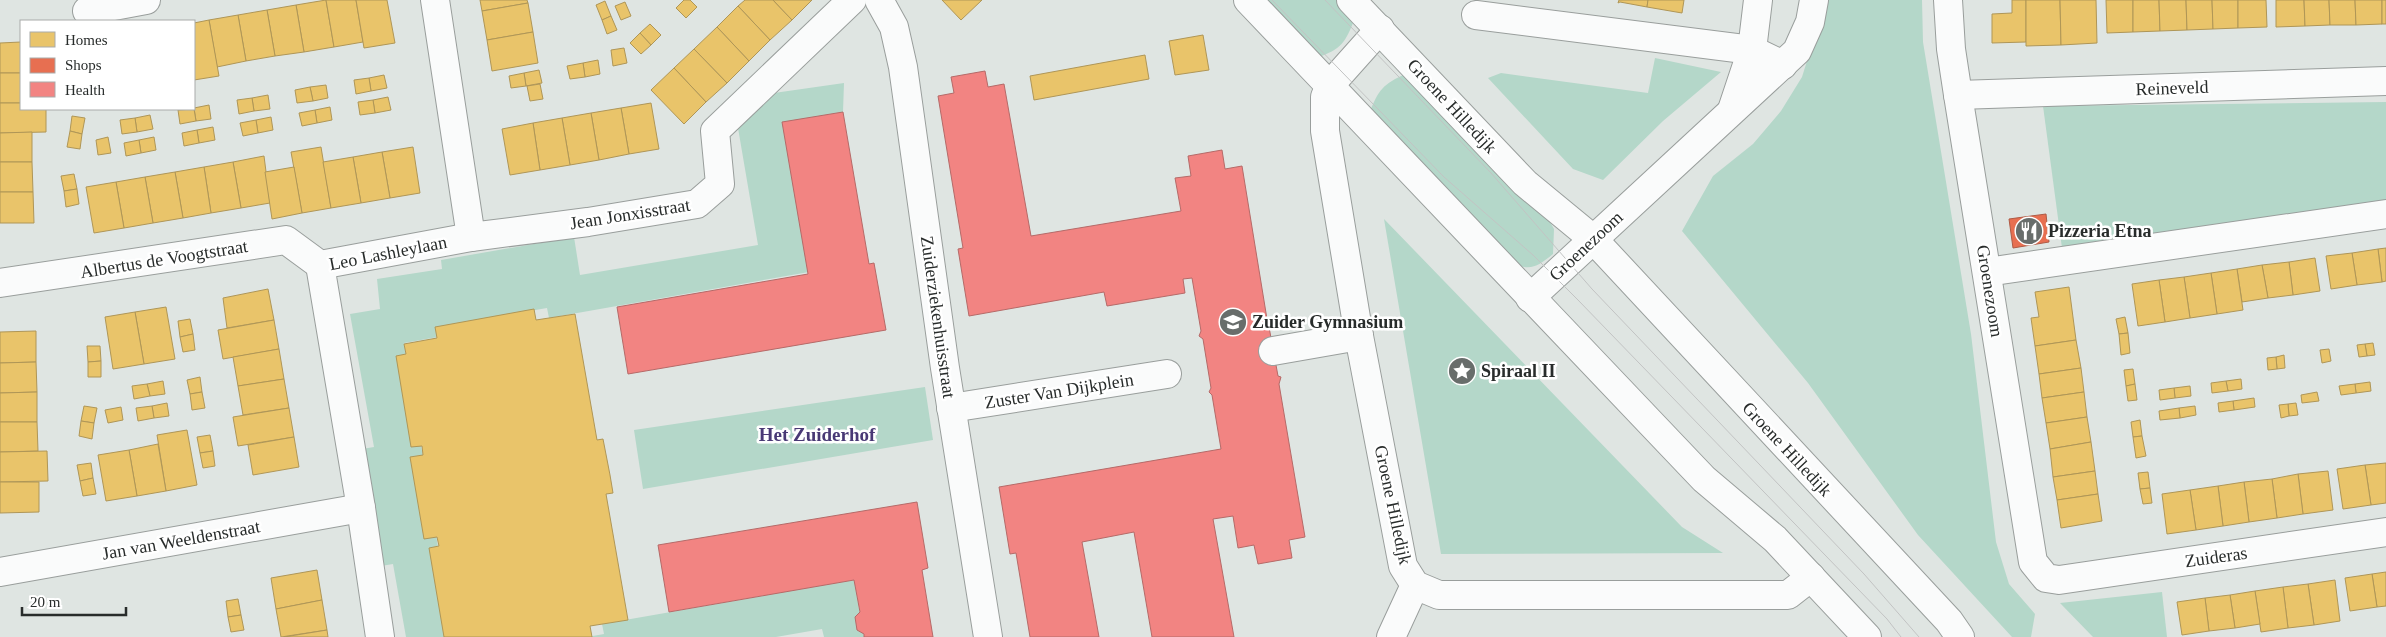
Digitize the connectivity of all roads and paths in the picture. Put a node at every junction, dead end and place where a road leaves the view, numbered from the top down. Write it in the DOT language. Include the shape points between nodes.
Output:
graph roads {
  1 [pos="146,0"];
  2 [pos="436,0"];
  3 [pos="852,0"];
  4 [pos="879,0"];
  5 [pos="1248,0"];
  6 [pos="1351,0"];
  7 [pos="1758,0"];
  8 [pos="1814,0"];
  9 [pos="1948,0"];
  10 [pos="87,11"];
  11 [pos="1476,14"];
  12 [pos="1380,29"];
  13 [pos="1752,50"];
  14 [pos="1783,65"];
  15 [pos="2386,81"];
  16 [pos="1330,85"];
  17 [pos="1958,94"];
  18 [pos="1731,114"];
  19 [pos="2386,214"];
  20 [pos="471,237"];
  21 [pos="1593,239"];
  22 [pos="320,265"];
  23 [pos="1987,272"];
  24 [pos="0,283"];
  25 [pos="1530,298"];
  26 [pos="1359,336"];
  27 [pos="1273,351"];
  28 [pos="1167,374"];
  29 [pos="951,408"];
  30 [pos="361,508"];
  31 [pos="2386,532"];
  32 [pos="0,572"];
  33 [pos="1811,577"];
  34 [pos="2046,578"];
  35 [pos="1415,585"];
  36 [pos="380,637"];
  37 [pos="988,637"];
  38 [pos="1390,637"];
  39 [pos="1867,637"];
  40 [pos="1960,637"];
  1 -- 10 [label="street"];
  2 -- 20 [label="street, Leo Lashleylaan"];
  3 -- 20 [label="street, Jean Jonxisstraat" via="715,131 720,184 697,204"];
  4 -- 29 [label="street, Zuiderziekenhuisstraat" via="894,27 903,68"];
  5 -- 16 [label="street"];
  6 -- 12 [label="street, Groene Hilledijk"];
  7 -- 13 [label="street, Groenezoom"];
  8 -- 14 [label="street, Groenezoom" via="1810,22 1797,52"];
  9 -- 17 [label="street, Groenezoom"];
  11 -- 13 [label="street"];
  12 -- 16 [label="street"];
  12 -- 21 [label="street, Groene Hilledijk" via="1525,183"];
  13 -- 14 [label="street"];
  13 -- 18 [label="street, Groenezoom"];
  14 -- 18 [label="street, Groenezoom"];
  15 -- 17 [label="street, Reineveld"];
  16 -- 25 [label="street"];
  16 -- 26 [label="street, Groene Hilledijk" via="1324,131"];
  17 -- 23 [label="street, Groenezoom"];
  18 -- 21 [label="street, Groenezoom"];
  19 -- 23 [label="street"];
  20 -- 22 [label="street, Leo Lashleylaan"];
  21 -- 25 [label="street, Groenezoom"];
  21 -- 40 [label="street, Groene Hilledijk" via="1949,621"];
  22 -- 24 [label="street, Albertus de Voogtstraat" via="286,240"];
  22 -- 30 [label="street, Leo Lashleylaan"];
  23 -- 34 [label="street, Groenezoom" via="2033,562"];
  25 -- 33 [label="street" via="1704,479 1775,539"];
  26 -- 27 [label="street"];
  26 -- 35 [label="street, Groene Hilledijk" via="1402,566"];
  28 -- 29 [label="street, Zuster Van Dijkplein"];
  29 -- 37 [label="street, Zuiderziekenhuisstraat"];
  30 -- 32 [label="street, Jan van Weeldenstraat"];
  30 -- 36 [label="street, Leo Lashleylaan"];
  31 -- 34 [label="street, Zuideras" via="2059,580"];
  33 -- 35 [label="street, Groene Hilledijk" via="1788,595 1439,595"];
  33 -- 39 [label="street"];
  35 -- 38 [label="street"];
}
